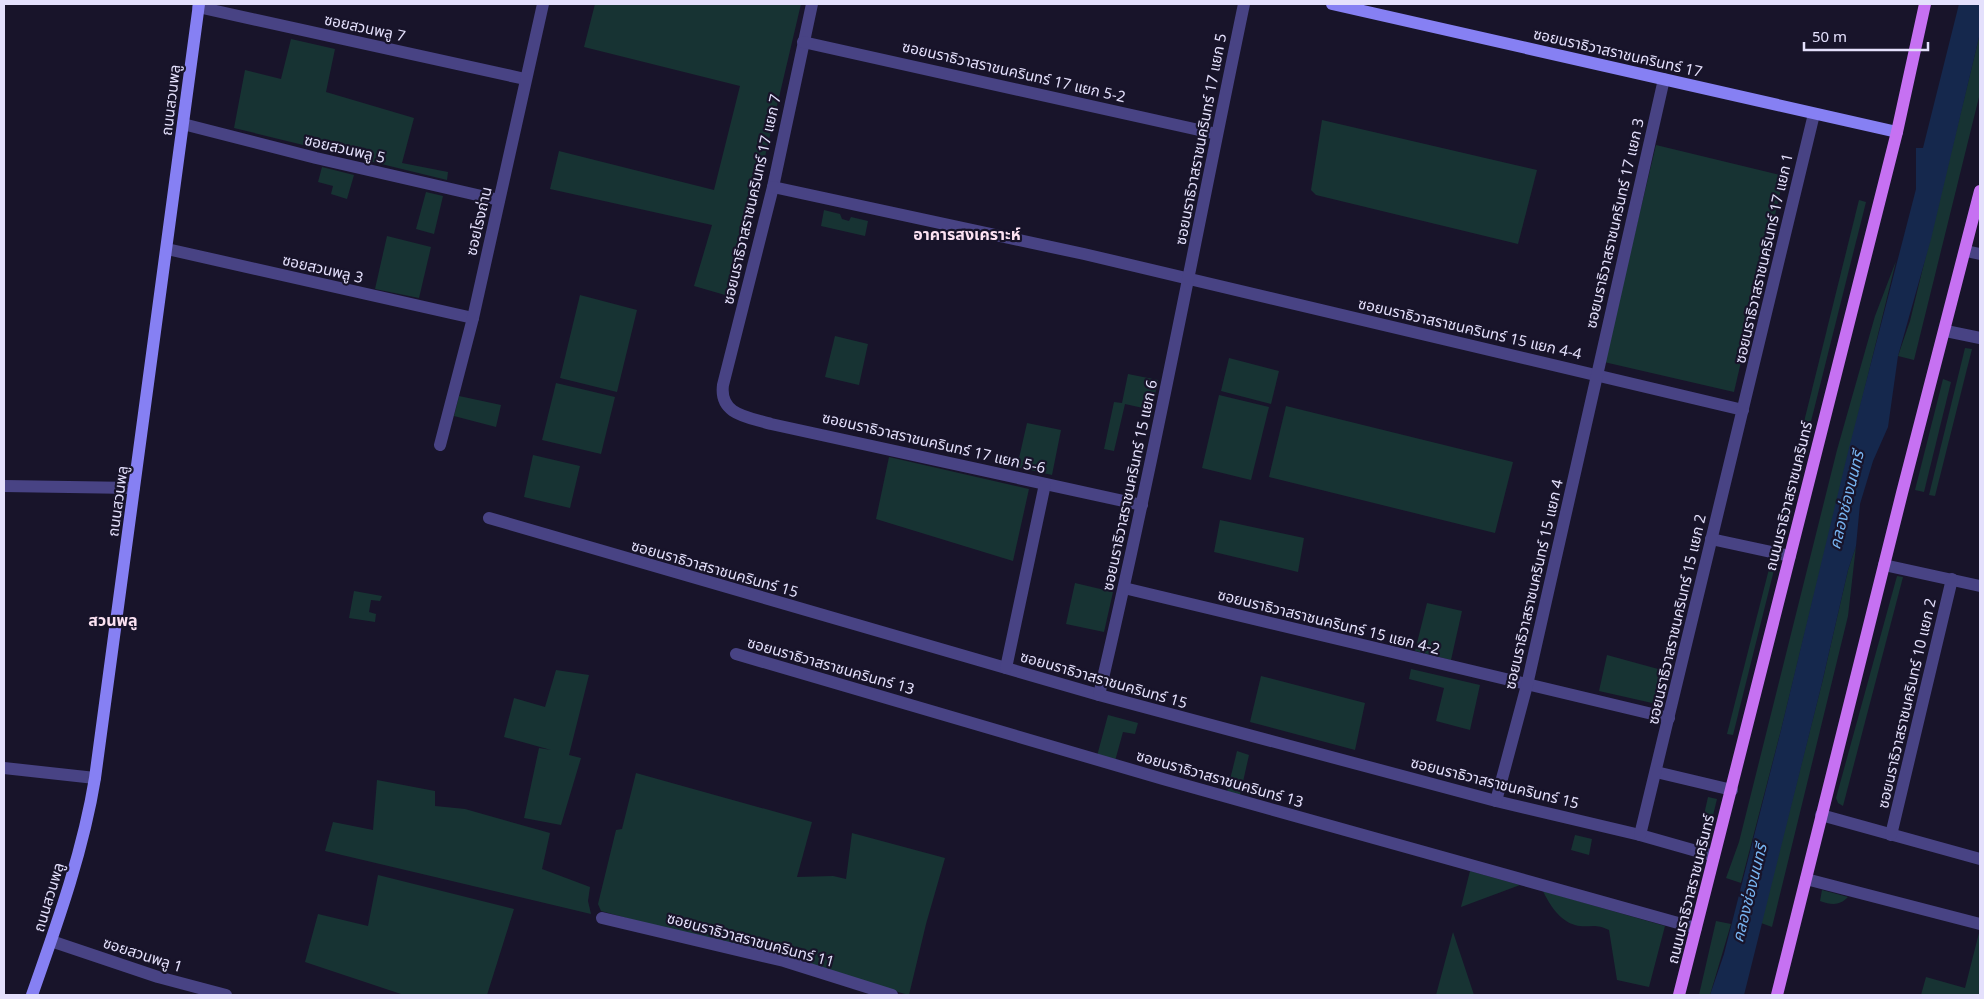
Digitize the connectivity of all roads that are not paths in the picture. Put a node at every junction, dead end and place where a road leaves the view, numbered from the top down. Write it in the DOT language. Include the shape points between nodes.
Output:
graph roads {
  1 [pos="543,4"];
  2 [pos="812,4"];
  3 [pos="1244,4"];
  4 [pos="1332,4"];
  5 [pos="1926,4"];
  6 [pos="198,5"];
  7 [pos="803,42"];
  8 [pos="525,79"];
  9 [pos="1664,80"];
  10 [pos="1814,114"];
  11 [pos="183,124"];
  12 [pos="1897,132"];
  13 [pos="1217,134"];
  14 [pos="773,187"];
  15 [pos="1980,191"];
  16 [pos="500,200"];
  17 [pos="167,249"];
  18 [pos="1966,251"];
  19 [pos="1980,254"];
  20 [pos="1190,281"];
  21 [pos="473,318"];
  22 [pos="1946,331"];
  23 [pos="1980,338"];
  24 [pos="1596,374"];
  25 [pos="724,402"];
  26 [pos="1743,410"];
  27 [pos="440,445"];
  28 [pos="1045,484"];
  29 [pos="4,486"];
  30 [pos="134,488"];
  31 [pos="1142,505"];
  32 [pos="489,518"];
  33 [pos="1711,539"];
  34 [pos="1790,556"];
  35 [pos="1884,564"];
  36 [pos="1952,579"];
  37 [pos="1980,586"];
  38 [pos="1124,588"];
  39 [pos="736,654"];
  40 [pos="1006,668"];
  41 [pos="1527,685"];
  42 [pos="1099,696"];
  43 [pos="1669,718"];
  44 [pos="4,768"];
  45 [pos="1656,772"];
  46 [pos="95,778"];
  47 [pos="1732,790"];
  48 [pos="1496,801"];
  49 [pos="1821,815"];
  50 [pos="1640,835"];
  51 [pos="1891,835"];
  52 [pos="1714,856"];
  53 [pos="1980,859"];
  54 [pos="1806,879"];
  55 [pos="602,918"];
  56 [pos="1980,924"];
  57 [pos="1696,928"];
  58 [pos="51,941"];
  59 [pos="32,995"];
  60 [pos="226,995"];
  61 [pos="892,995"];
  62 [pos="1679,995"];
  63 [pos="1777,995"];
  1 -- 8 [label="street, ซอยโรงถ่าน"];
  2 -- 7 [label="street, ซอยนราธิวาสราชนครินทร์ 17 แยก 7"];
  3 -- 13 [label="street, ซอยนราธิวาสราชนครินทร์ 17 แยก 5"];
  4 -- 9 [label="main road, ซอยนราธิวาสราชนครินทร์ 17"];
  5 -- 12 [label="main road, ถนนนราธิวาสราชนครินทร์"];
  6 -- 8 [label="street, ซอยสวนพลู 7"];
  6 -- 11 [label="main road, ถนนสวนพลู"];
  7 -- 13 [label="street, ซอยนราธิวาสราชนครินทร์ 17 แยก 5-2"];
  7 -- 14 [label="street, ซอยนราธิวาสราชนครินทร์ 17 แยก 7"];
  8 -- 16 [label="street, ซอยโรงถ่าน"];
  9 -- 10 [label="main road, ซอยนราธิวาสราชนครินทร์ 17"];
  9 -- 24 [label="street, ซอยนราธิวาสราชนครินทร์ 17 แยก 3"];
  10 -- 12 [label="main road, ซอยนราธิวาสราชนครินทร์ 17"];
  10 -- 26 [label="street, ซอยนราธิวาสราชนครินทร์ 17 แยก 1"];
  11 -- 16 [label="street, ซอยสวนพลู 5"];
  11 -- 17 [label="main road, ถนนสวนพลู"];
  12 -- 34 [label="main road, ถนนนราธิวาสราชนครินทร์"];
  13 -- 20 [label="street, ซอยนราธิวาสราชนครินทร์ 17 แยก 5"];
  14 -- 20 [label="street, ซอยนราธิวาสราชนครินทร์ 15 แยก 4-4" via="1084,254"];
  14 -- 25 [label="street, ซอยนราธิวาสราชนครินทร์ 17 แยก 7" via="723,385"];
  15 -- 18 [label="main road"];
  16 -- 21 [label="street, ซอยโรงถ่าน"];
  17 -- 21 [label="street, ซอยสวนพลู 3"];
  17 -- 30 [label="main road, ถนนสวนพลู"];
  18 -- 19 [label="street"];
  18 -- 22 [label="main road"];
  20 -- 24 [label="street, ซอยนราธิวาสราชนครินทร์ 15 แยก 4-4"];
  20 -- 31 [label="street, ซอยนราธิวาสราชนครินทร์ 15 แยก 6"];
  21 -- 27 [label="street, ซอยโรงถ่าน"];
  22 -- 23 [label="street"];
  22 -- 35 [label="main road"];
  24 -- 26 [label="street, ซอยนราธิวาสราชนครินทร์ 15 แยก 4-4"];
  24 -- 41 [label="street, ซอยนราธิวาสราชนครินทร์ 15 แยก 4"];
  25 -- 28 [label="street, ซอยนราธิวาสราชนครินทร์ 17 แยก 5-6" via="734,412 771,424"];
  26 -- 33 [label="street, ซอยนราธิวาสราชนครินทร์ 15 แยก 2"];
  28 -- 31 [label="street, ซอยนราธิวาสราชนครินทร์ 17 แยก 5-6"];
  28 -- 40 [label="street"];
  29 -- 30 [label="street"];
  30 -- 46 [label="main road, ถนนสวนพลู"];
  31 -- 38 [label="street, ซอยนราธิวาสราชนครินทร์ 15 แยก 6"];
  32 -- 40 [label="street, ซอยนราธิวาสราชนครินทร์ 15"];
  33 -- 34 [label="street"];
  33 -- 43 [label="street, ซอยนราธิวาสราชนครินทร์ 15 แยก 2"];
  34 -- 47 [label="main road, ถนนนราธิวาสราชนครินทร์"];
  35 -- 36 [label="street"];
  35 -- 49 [label="main road"];
  36 -- 37 [label="street"];
  36 -- 51 [label="street, ซอยนราธิวาสราชนครินทร์ 10 แยก 2"];
  38 -- 41 [label="street, ซอยนราธิวาสราชนครินทร์ 15 แยก 4-2"];
  38 -- 42 [label="street, ซอยนราธิวาสราชนครินทร์ 15 แยก 6"];
  39 -- 57 [label="street, ซอยนราธิวาสราชนครินทร์ 13" via="1163,779"];
  40 -- 42 [label="street, ซอยนราธิวาสราชนครินทร์ 15"];
  41 -- 43 [label="street"];
  41 -- 48 [label="street, ซอยนราธิวาสราชนครินทร์ 15 แยก 4"];
  42 -- 48 [label="street, ซอยนราธิวาสราชนครินทร์ 15"];
  43 -- 45 [label="street, ซอยนราธิวาสราชนครินทร์ 15 แยก 2"];
  44 -- 46 [label="street"];
  45 -- 47 [label="street"];
  45 -- 50 [label="street, ซอยนราธิวาสราชนครินทร์ 15 แยก 2"];
  46 -- 58 [label="main road, ถนนสวนพลู" via="85,829"];
  47 -- 52 [label="main road, ถนนนราธิวาสราชนครินทร์"];
  48 -- 50 [label="street, ซอยนราธิวาสราชนครินทร์ 15"];
  49 -- 51 [label="street"];
  49 -- 54 [label="main road"];
  50 -- 52 [label="street, ซอยนราธิวาสราชนครินทร์ 15"];
  51 -- 53 [label="street"];
  52 -- 57 [label="main road, ถนนนราธิวาสราชนครินทร์"];
  54 -- 56 [label="street"];
  54 -- 63 [label="main road"];
  55 -- 61 [label="street, ซอยนราธิวาสราชนครินทร์ 11" via="784,961"];
  57 -- 62 [label="main road, ถนนนราธิวาสราชนครินทร์"];
  58 -- 59 [label="main road, ถนนสวนพลู"];
  58 -- 60 [label="street, ซอยสวนพลู 1" via="158,977"];
}
